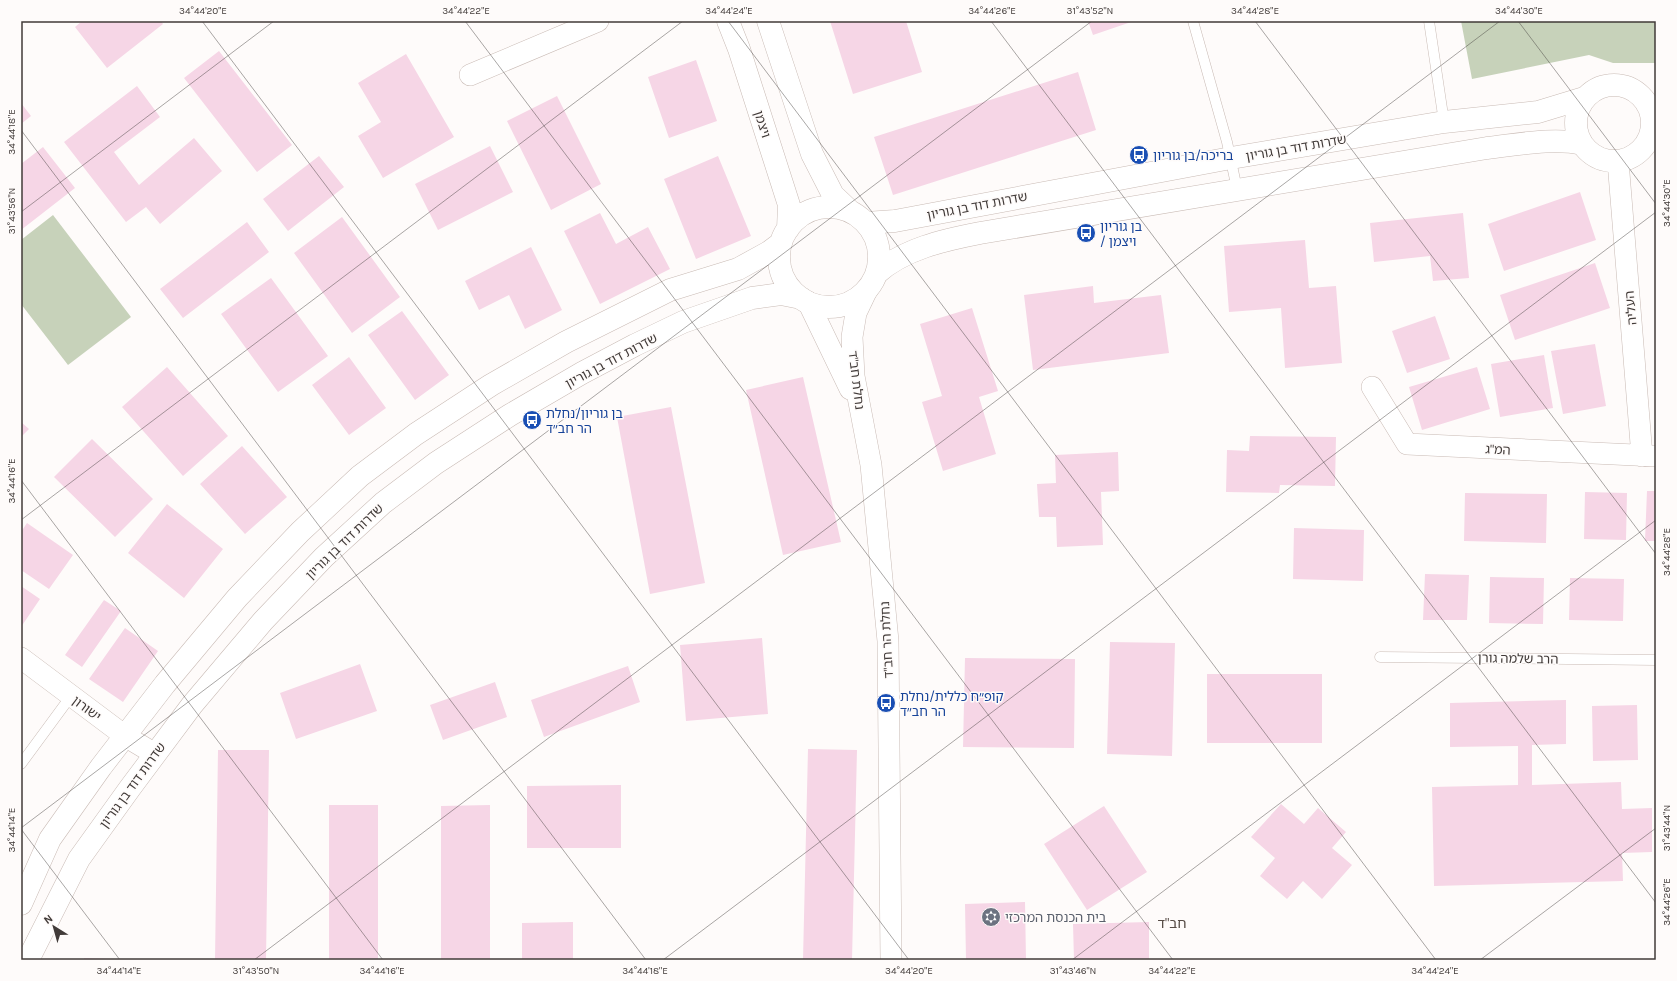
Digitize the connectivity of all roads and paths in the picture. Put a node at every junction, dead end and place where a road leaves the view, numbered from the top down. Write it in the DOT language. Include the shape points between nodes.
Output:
graph roads {
  1 [pos="598,21"];
  2 [pos="728,21"];
  3 [pos="768,21"];
  4 [pos="1193,21"];
  5 [pos="1429,21"];
  6 [pos="470,75"];
  7 [pos="1646,92"];
  8 [pos="1584,98"];
  9 [pos="1444,122"];
  10 [pos="1652,137"];
  11 [pos="1582,144"];
  12 [pos="1231,158"];
  13 [pos="1618,161"];
  14 [pos="1238,189"];
  15 [pos="858,217"];
  16 [pos="785,236"];
  17 [pos="872,282"];
  18 [pos="804,300"];
  19 [pos="1372,387"];
  20 [pos="862,418"];
  21 [pos="1649,456"];
  22 [pos="1380,657"];
  23 [pos="21,658"];
  24 [pos="1656,660"];
  25 [pos="71,696"];
  26 [pos="125,736"];
  27 [pos="155,754"];
  28 [pos="21,764"];
  29 [pos="21,904"];
  30 [pos="28,960"];
  31 [pos="891,960"];
  1 -- 6 [label="street"];
  2 -- 16 [label="street, ויצמן" via="789,205"];
  3 -- 15 [label="street" via="812,154 833,195"];
  4 -- 12 [label="lane"];
  5 -- 9 [label="lane"];
  7 -- 8 [label="street" via="1615,84 1593,90"];
  7 -- 10 [label="street" via="1645,101 1651,113"];
  8 -- 9 [label="street, שדרות דוד בן גוריון" via="1538,112"];
  8 -- 11 [label="street" via="1579,106 1575,126"];
  9 -- 12 [label="street, שדרות דוד בן גוריון"];
  10 -- 13 [label="street" via="1636,154"];
  11 -- 13 [label="street" via="1588,152 1597,157 1607,161"];
  11 -- 14 [label="street" via="1554,141 1487,148"];
  12 -- 14 [label="lane"];
  12 -- 15 [label="street, שדרות דוד בן גוריון" via="895,221"];
  13 -- 21 [label="street, העליה"];
  14 -- 17 [label="street" via="947,240 885,266"];
  15 -- 16 [label="street" via="837,208 810,211 798,219"];
  15 -- 17 [label="street" via="874,234 878,247 879,261"];
  16 -- 18 [label="street" via="780,255 782,274 791,290"];
  16 -- 26 [label="street" via="769,252 738,268 670,290 566,342 491,385 416,434 360,476 300,532 237,598"];
  17 -- 18 [label="street" via="855,300 840,306 824,307"];
  17 -- 20 [label="street, נחלת חב\"ד" via="856,312 852,337 854,376"];
  18 -- 20 [label="street, נחלת חב\"ד" via="842,370"];
  18 -- 27 [label="street, שדרות דוד בן גוריון" via="782,294 752,298 684,322 582,373 510,415 436,463 383,503 324,557 263,621 192,705"];
  19 -- 21 [label="street, המ\"ג" via="1407,444"];
  20 -- 31 [label="street, נחלת הר חב\"ד" via="871,465 888,640"];
  22 -- 24 [label="lane, הרב שלמה גורן"];
  23 -- 25 [label="street, ישורון"];
  25 -- 26 [label="street, ישורון"];
  25 -- 28 [label="lane"];
  26 -- 27 [label="street, ישורון"];
  26 -- 29 [label="street" via="50,839"];
  27 -- 30 [label="street, שדרות דוד בן גוריון" via="79,859"];
}
